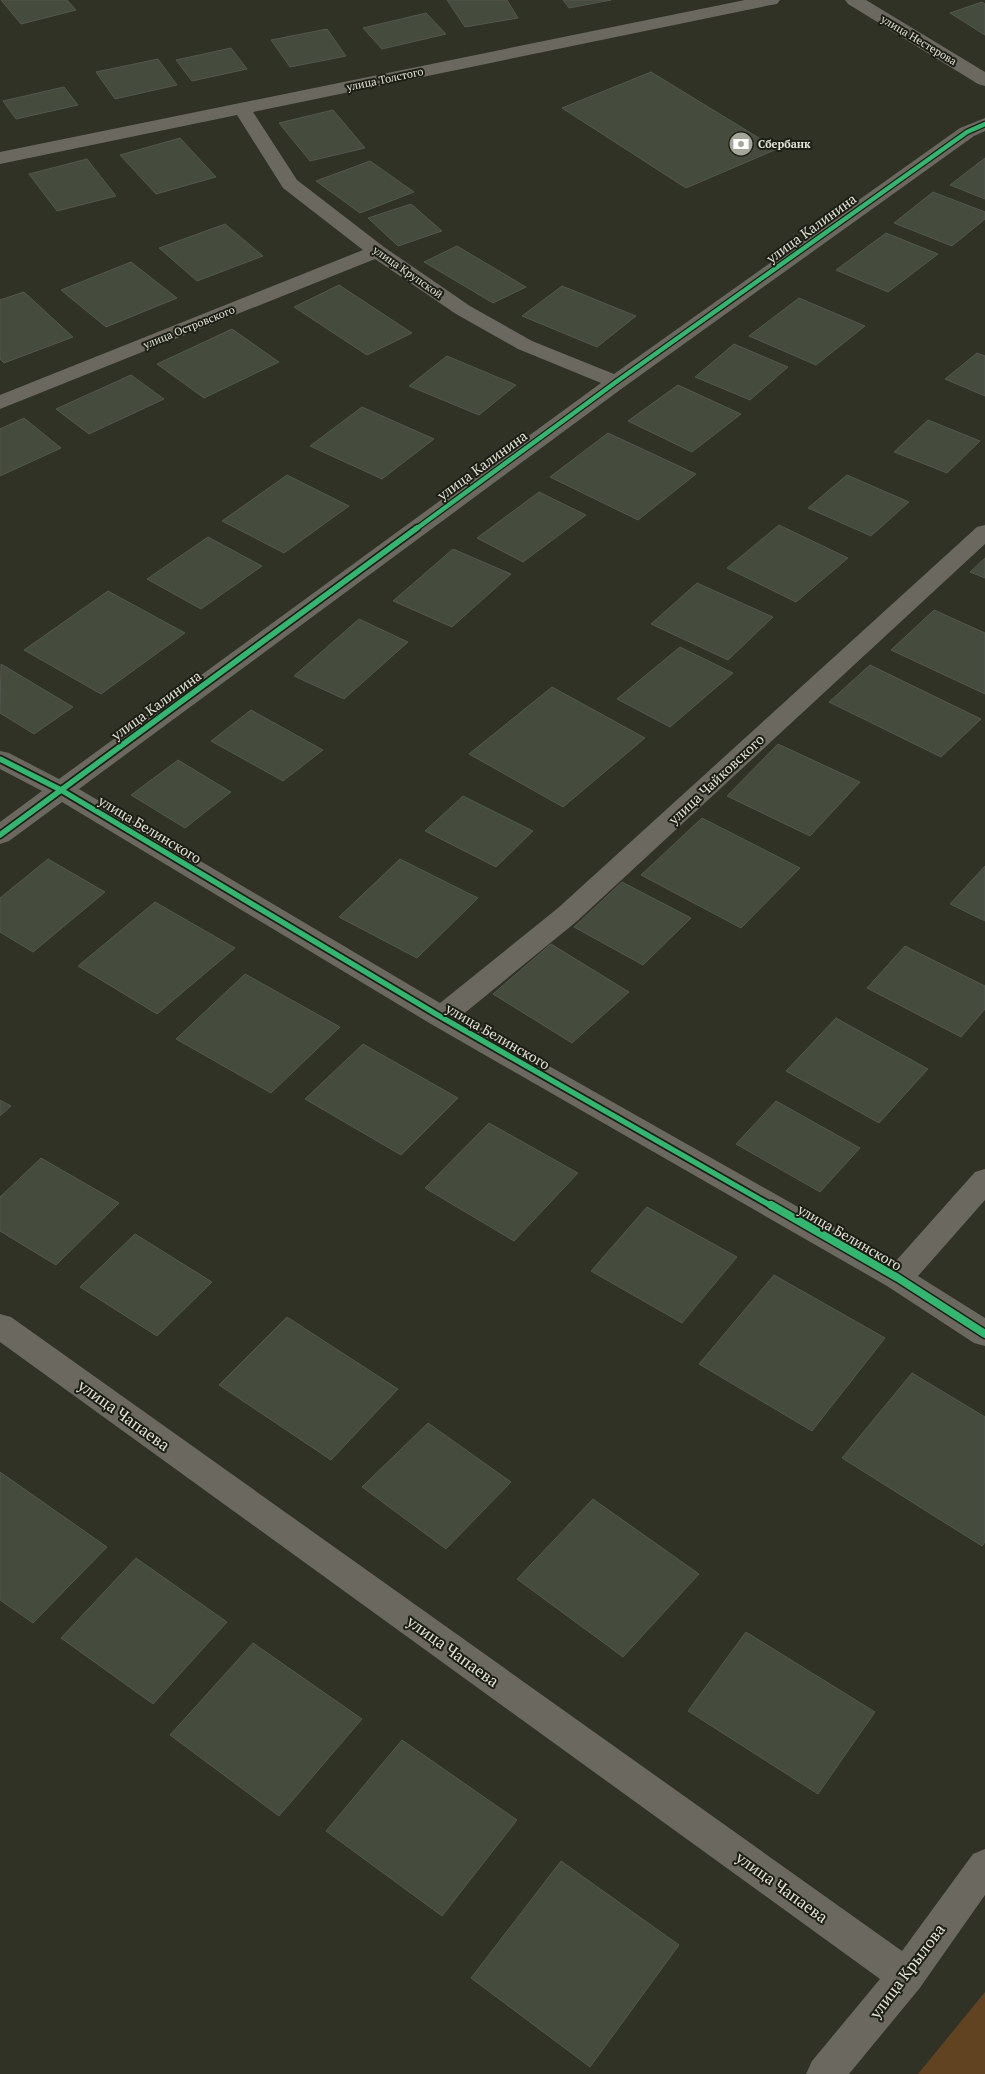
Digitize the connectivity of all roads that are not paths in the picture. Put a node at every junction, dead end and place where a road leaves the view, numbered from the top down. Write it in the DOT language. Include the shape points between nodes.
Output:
graph roads {
  1 [pos="771,0"];
  2 [pos="854,0"];
  3 [pos="985,80"];
  4 [pos="242,109"];
  5 [pos="985,124"];
  6 [pos="0,158"];
  7 [pos="377,251"];
  8 [pos="616,382"];
  9 [pos="0,403"];
  10 [pos="985,532"];
  11 [pos="0,758"];
  12 [pos="61,790"];
  13 [pos="0,835"];
  14 [pos="441,1017"];
  15 [pos="985,1180"];
  16 [pos="898,1278"];
  17 [pos="0,1326"];
  18 [pos="985,1334"];
  19 [pos="985,1866"];
  20 [pos="906,1976"];
  21 [pos="825,2074"];
  1 -- 4 [label="street, улица Толстого"];
  2 -- 3 [label="street, улица Нестерова"];
  4 -- 6 [label="street, улица Толстого"];
  4 -- 7 [label="street, улица Крупской" via="290,184"];
  5 -- 8 [label="street, улица Калинина" via="967,132"];
  7 -- 8 [label="street, улица Крупской" via="463,310 525,345"];
  7 -- 9 [label="street, улица Островского"];
  8 -- 12 [label="street, улица Калинина"];
  10 -- 14 [label="street, улица Чайковского" via="568,915"];
  11 -- 12 [label="street, улица Белинского"];
  12 -- 13 [label="street, улица Калинина"];
  12 -- 14 [label="street, улица Белинского"];
  14 -- 16 [label="street, улица Белинского"];
  15 -- 16 [label="street"];
  16 -- 18 [label="street, улица Белинского"];
  17 -- 20 [label="street, улица Чапаева"];
  19 -- 20 [label="street, улица Крылова"];
  20 -- 21 [label="street, улица Крылова"];
}
